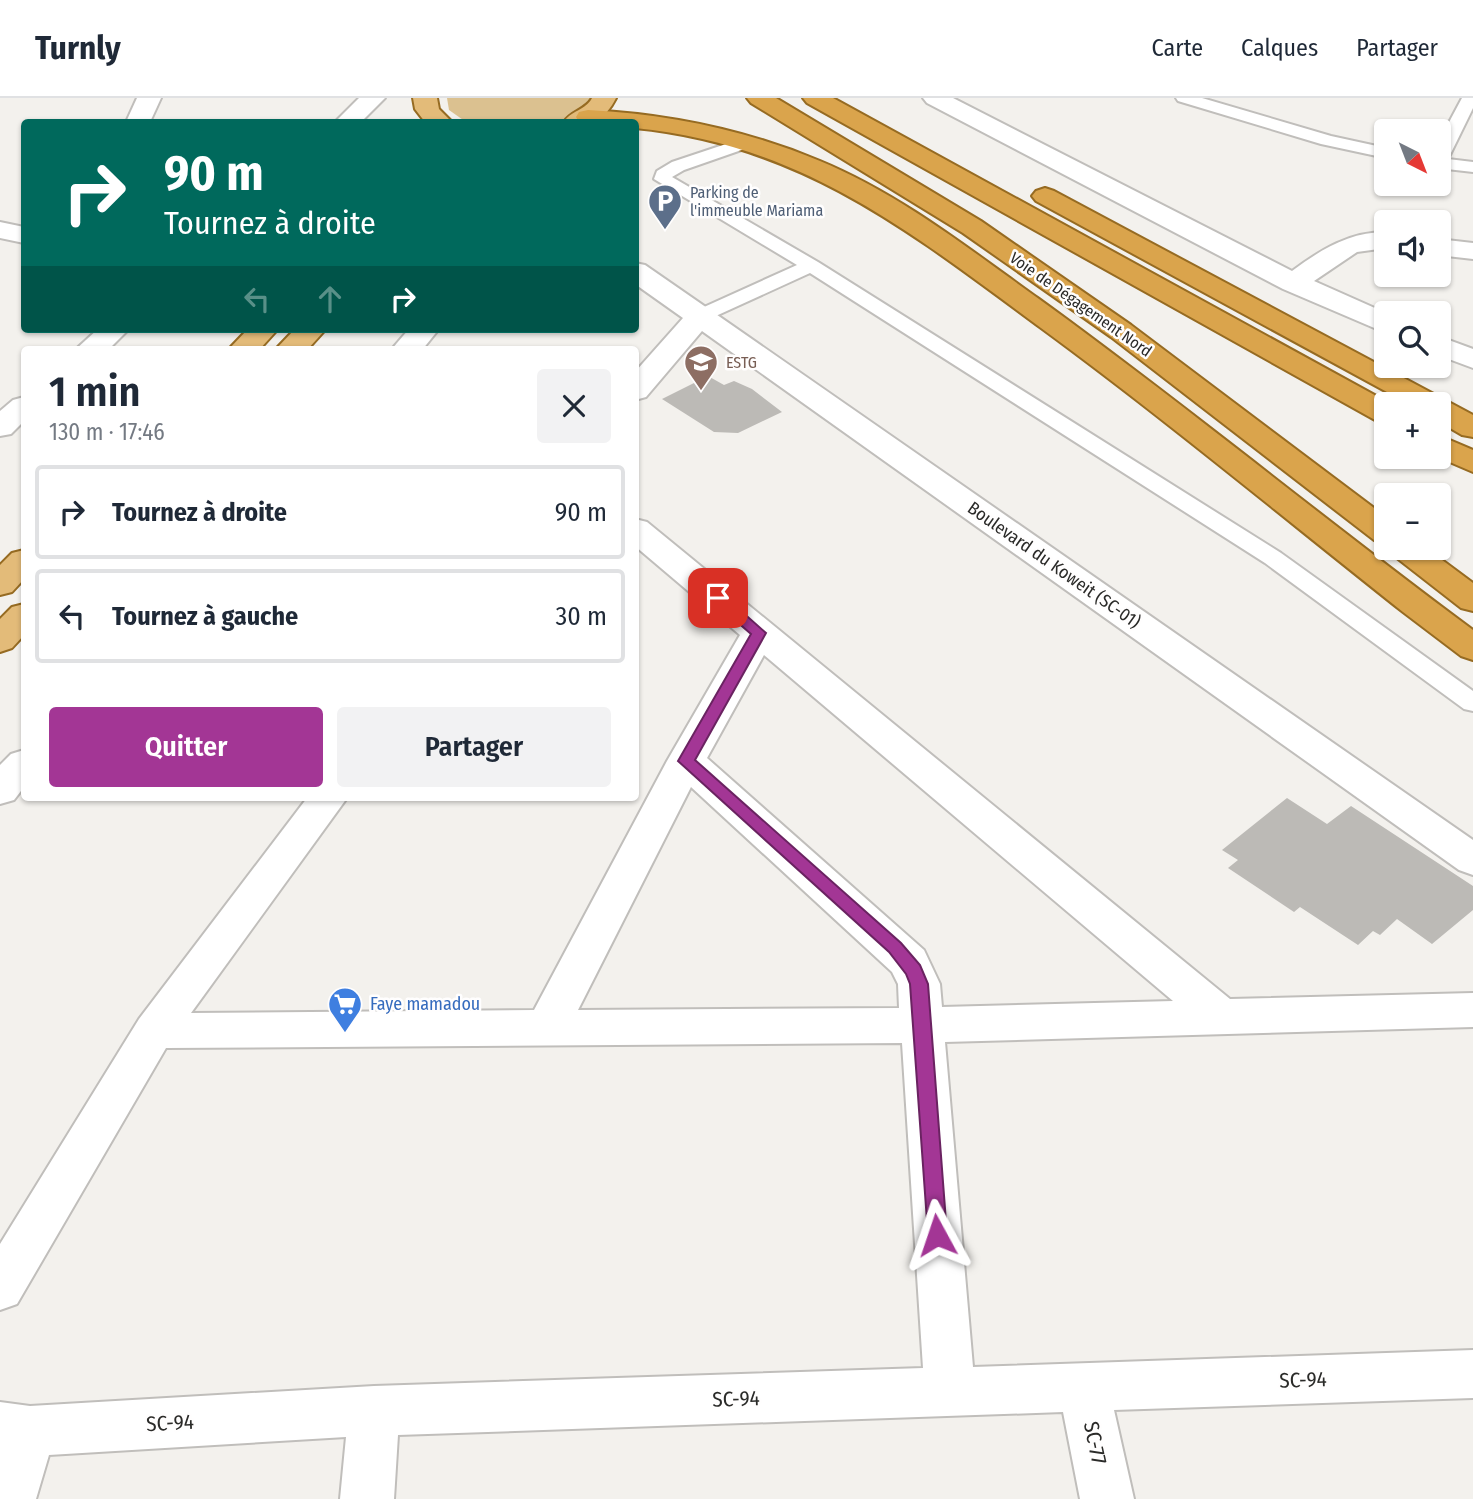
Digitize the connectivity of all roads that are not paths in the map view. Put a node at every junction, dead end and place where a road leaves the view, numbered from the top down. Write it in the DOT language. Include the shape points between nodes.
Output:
graph roads {
  1 [pos="149,98"];
  2 [pos="373,98"];
  3 [pos="425,98"];
  4 [pos="760,98"];
  5 [pos="815,98"];
  6 [pos="867,98"];
  7 [pos="935,98"];
  8 [pos="1184,98"];
  9 [pos="1470,98"];
  10 [pos="1212,101"];
  11 [pos="589,113"];
  12 [pos="139,119"];
  13 [pos="350,119"];
  14 [pos="436,119"];
  15 [pos="1451,136"];
  16 [pos="744,143"];
  17 [pos="1374,150"];
  18 [pos="1451,164"];
  19 [pos="1473,167"];
  20 [pos="1374,240"];
  21 [pos="1451,248"];
  22 [pos="1473,251"];
  23 [pos="811,266"];
  24 [pos="639,274"];
  25 [pos="1293,283"];
  26 [pos="701,316"];
  27 [pos="1374,319"];
  28 [pos="110,333"];
  29 [pos="260,333"];
  30 [pos="308,333"];
  31 [pos="421,333"];
  32 [pos="95,346"];
  33 [pos="247,346"];
  34 [pos="294,346"];
  35 [pos="410,346"];
  36 [pos="1451,350"];
  37 [pos="1473,359"];
  38 [pos="639,386"];
  39 [pos="1409,392"];
  40 [pos="1374,407"];
  41 [pos="21,409"];
  42 [pos="1451,415"];
  43 [pos="0,427"];
  44 [pos="1473,428"];
  45 [pos="1451,451"];
  46 [pos="1473,463"];
  47 [pos="1374,524"];
  48 [pos="639,532"];
  49 [pos="1421,560"];
  50 [pos="21,563"];
  51 [pos="0,584"];
  52 [pos="1473,600"];
  53 [pos="21,618"];
  54 [pos="759,633"];
  55 [pos="0,640"];
  56 [pos="1473,648"];
  57 [pos="1473,703"];
  58 [pos="686,761"];
  59 [pos="21,766"];
  60 [pos="0,790"];
  61 [pos="326,801"];
  62 [pos="1473,860"];
  63 [pos="1473,1010"];
  64 [pos="1219,1015"];
  65 [pos="921,1025"];
  66 [pos="547,1028"];
  67 [pos="154,1031"];
  68 [pos="0,1288"];
  69 [pos="1473,1374"];
  70 [pos="1084,1388"];
  71 [pos="950,1392"];
  72 [pos="374,1412"];
  73 [pos="15,1429"];
  74 [pos="9,1499"];
  75 [pos="367,1499"];
  76 [pos="1107,1499"];
  1 -- 12 [label="street"];
  2 -- 13 [label="street"];
  3 -- 14 [label="main road" via="424,104"];
  4 -- 47 [label="highway, Voie de Dégagement Nord" via="982,234 1121,331"];
  5 -- 40 [label="highway"];
  6 -- 39 [label="highway"];
  7 -- 25 [label="street"];
  8 -- 10 [label="lane"];
  9 -- 15 [label="lane"];
  10 -- 17 [label="lane" via="1327,140"];
  11 -- 16 [label="highway" via="657,121"];
  16 -- 23 [label="lane" via="678,166 663,179"];
  16 -- 56 [label="highway" via="842,181 943,244 1150,394"];
  18 -- 19 [label="lane"];
  20 -- 25 [label="street" via="1348,244"];
  21 -- 22 [label="street"];
  23 -- 26 [label="lane"];
  23 -- 57 [label="lane" via="1273,558"];
  24 -- 26 [label="street, Boulevard du Koweit (SC-01)"];
  25 -- 27 [label="street"];
  26 -- 38 [label="street"];
  26 -- 62 [label="street, Boulevard du Koweit (SC-01)"];
  28 -- 32 [label="street"];
  29 -- 33 [label="main road"];
  30 -- 34 [label="main road"];
  31 -- 35 [label="street"];
  36 -- 37 [label="street"];
  41 -- 43 [label="street"];
  42 -- 44 [label="highway"];
  45 -- 46 [label="highway"];
  48 -- 54 [label="street"];
  49 -- 52 [label="highway"];
  50 -- 51 [label="main road"];
  53 -- 55 [label="main road"];
  54 -- 58 [label="street"];
  54 -- 64 [label="street"];
  58 -- 65 [label="street" via="909,962 919,984"];
  58 -- 66 [label="street"];
  59 -- 60 [label="street"];
  61 -- 67 [label="street"];
  63 -- 64 [label="street"];
  64 -- 65 [label="street"];
  65 -- 66 [label="street"];
  65 -- 71 [label="street"];
  66 -- 67 [label="street"];
  67 -- 68 [label="street"];
  69 -- 70 [label="street, SC-94"];
  70 -- 71 [label="street, SC-94"];
  70 -- 76 [label="street, SC-77"];
  71 -- 72 [label="street, SC-94"];
  72 -- 73 [label="street, SC-94"];
  72 -- 75 [label="street"];
  73 -- 74 [label="street"];
}
